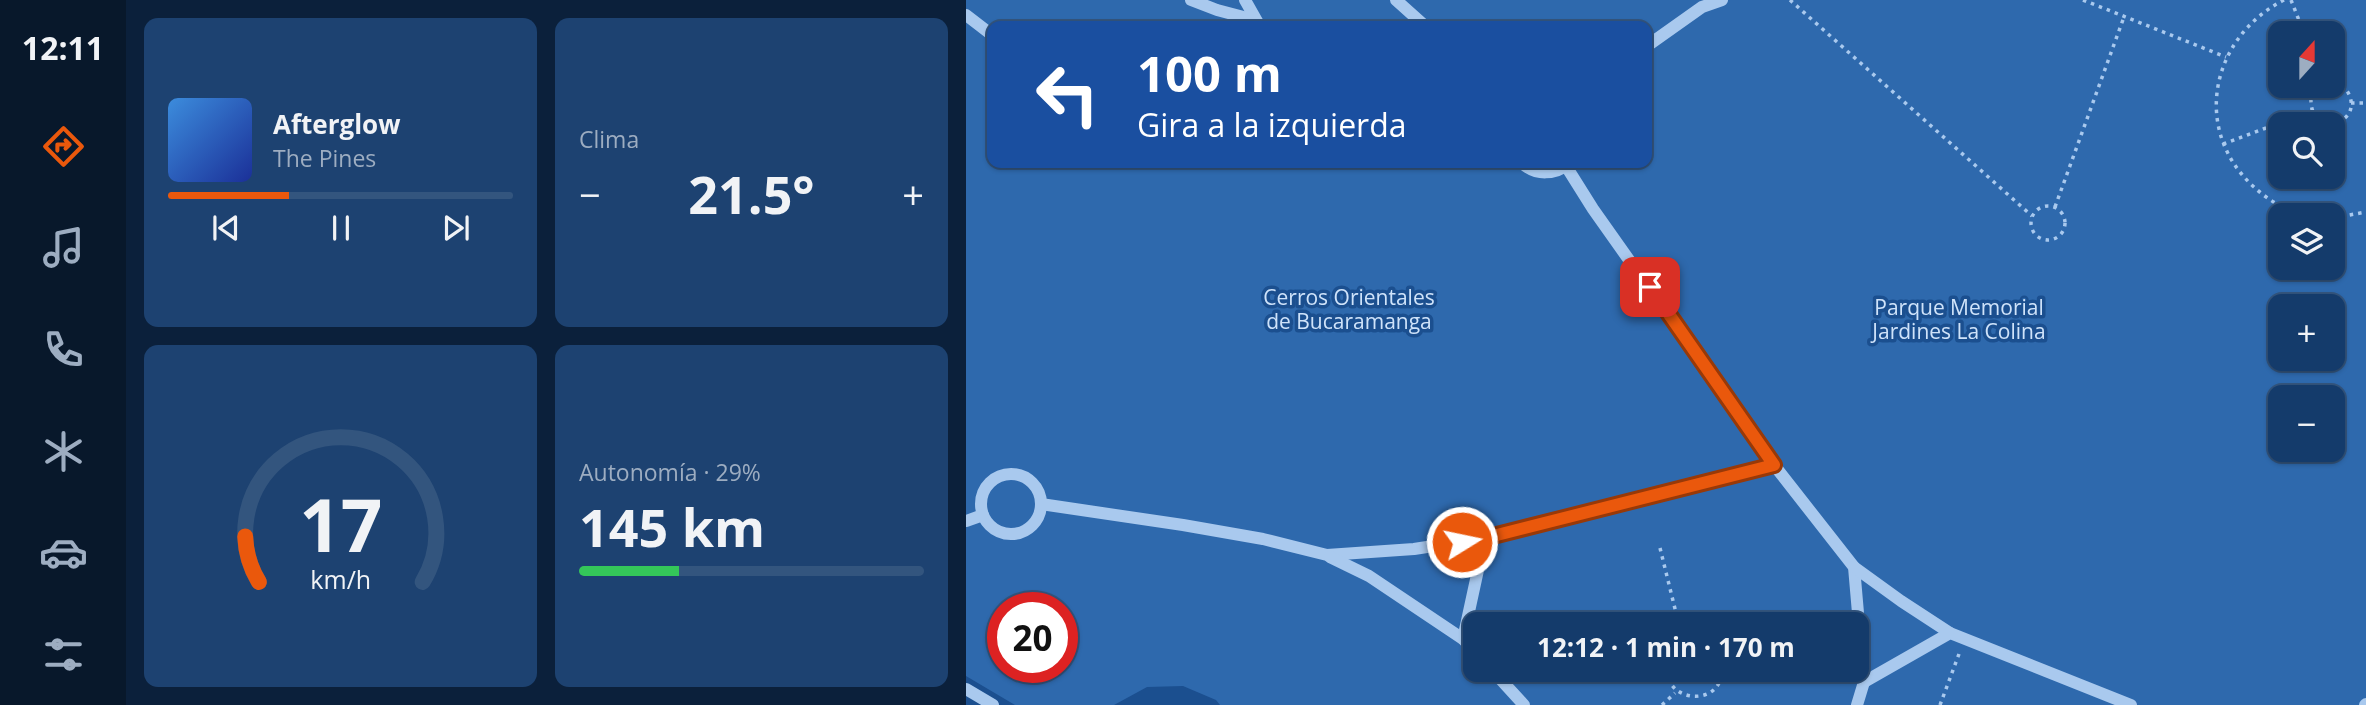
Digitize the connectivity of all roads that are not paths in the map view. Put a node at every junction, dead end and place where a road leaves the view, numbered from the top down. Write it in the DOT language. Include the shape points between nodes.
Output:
graph roads {
  1 [pos="1191,0"];
  2 [pos="1245,0"];
  3 [pos="1396,0"];
  4 [pos="1722,0"];
  5 [pos="966,16"];
  6 [pos="1252,21"];
  7 [pos="1257,21"];
  8 [pos="1419,21"];
  9 [pos="987,31"];
  10 [pos="1652,42"];
  11 [pos="1531,168"];
  12 [pos="1560,168"];
  13 [pos="1570,168"];
  14 [pos="1774,465"];
  15 [pos="1041,504"];
  16 [pos="983,516"];
  17 [pos="966,521"];
  18 [pos="1485,538"];
  19 [pos="1327,555"];
  20 [pos="1854,567"];
  21 [pos="1469,612"];
  22 [pos="1858,612"];
  23 [pos="1950,633"];
  24 [pos="1463,639"];
  25 [pos="1869,679"];
  26 [pos="1503,682"];
  27 [pos="1864,682"];
  28 [pos="966,689"];
  29 [pos="993,705"];
  30 [pos="1524,705"];
  31 [pos="1857,705"];
  32 [pos="2131,705"];
  1 -- 6 [label="street"];
  2 -- 7 [label="street"];
  3 -- 8 [label="street"];
  4 -- 10 [label="street" via="1702,7"];
  5 -- 9 [label="street"];
  11 -- 12 [label="street" via="1550,173"];
  13 -- 14 [label="street" via="1593,209"];
  14 -- 18 [label="street"];
  14 -- 20 [label="street"];
  15 -- 16 [label="street" via="1034,523 1017,534 997,531"];
  15 -- 16 [label="street" via="1027,480 1019,475 1000,476 981,497"];
  15 -- 19 [label="street" via="1263,539"];
  16 -- 17 [label="street"];
  18 -- 19 [label="street" via="1414,550"];
  18 -- 21 [label="street"];
  19 -- 24 [label="street" via="1369,576"];
  20 -- 22 [label="street"];
  20 -- 23 [label="street"];
  23 -- 25 [label="street"];
  23 -- 32 [label="street"];
  26 -- 30 [label="street"];
  27 -- 31 [label="street"];
  28 -- 29 [label="street"];
}
